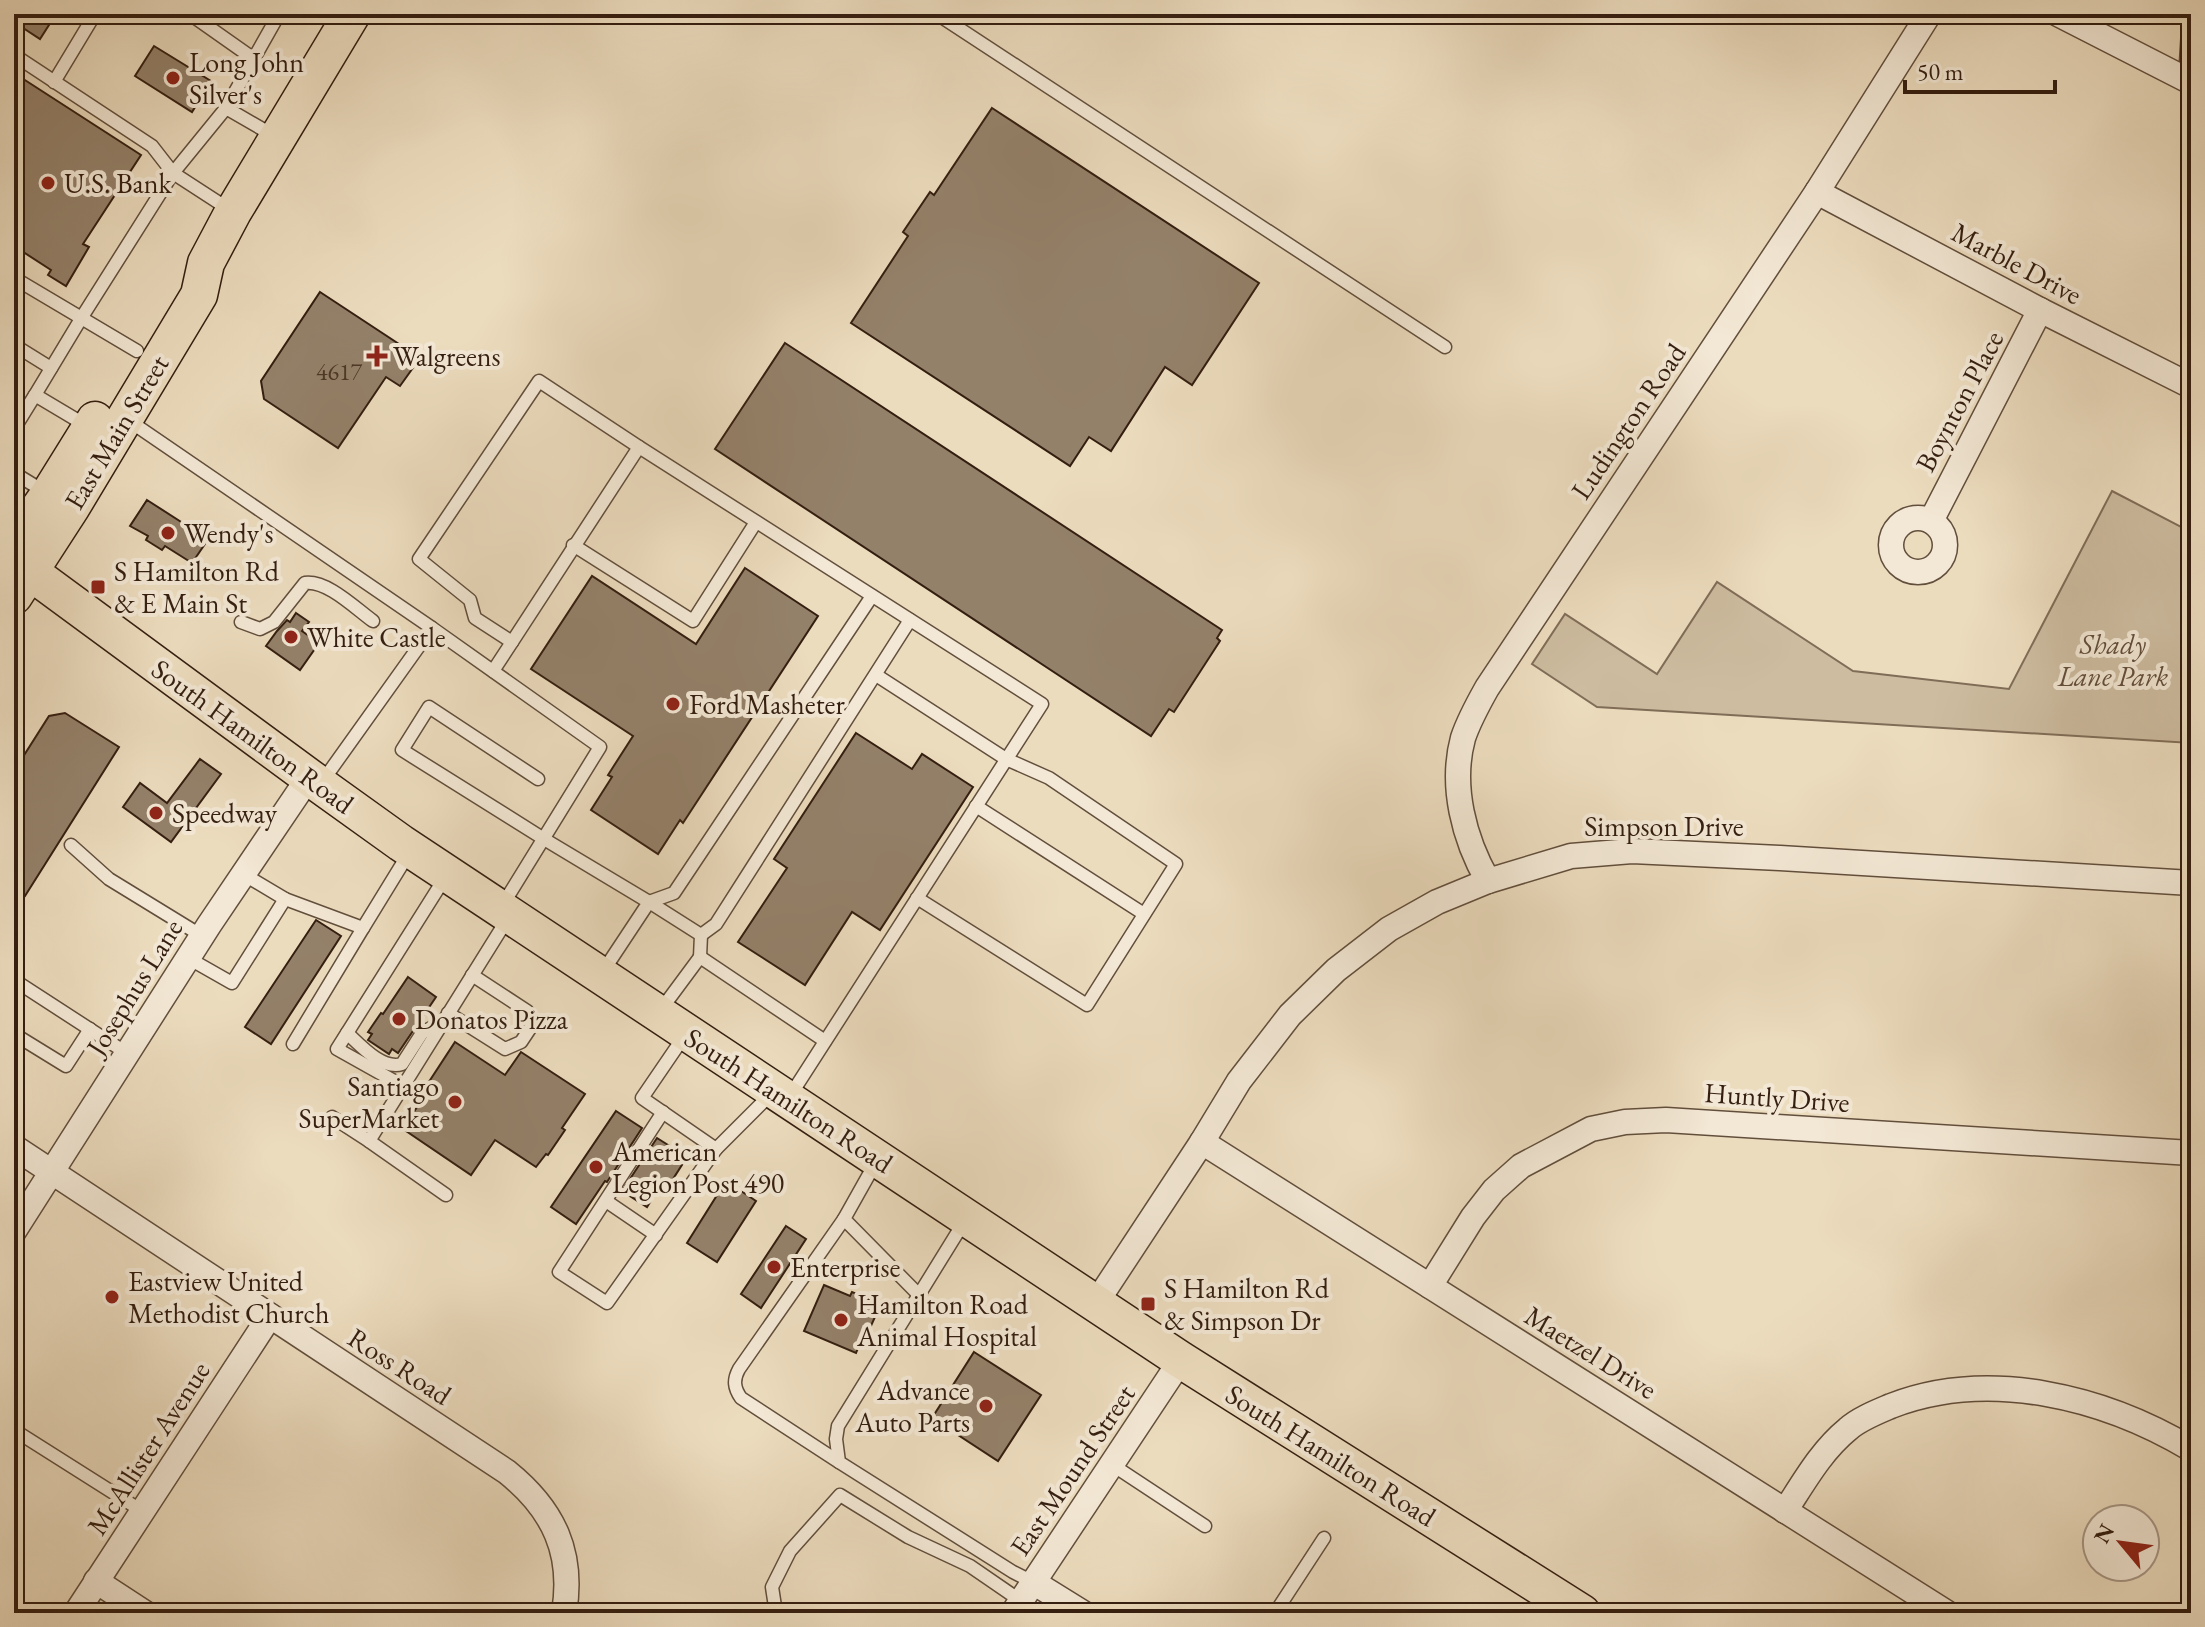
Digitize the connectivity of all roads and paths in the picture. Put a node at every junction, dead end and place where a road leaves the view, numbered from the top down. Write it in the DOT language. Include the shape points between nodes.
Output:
graph roads {
  1 [pos="95,14"];
  2 [pos="190,14"];
  3 [pos="279,14"];
  4 [pos="352,14"];
  5 [pos="937,14"];
  6 [pos="1929,14"];
  7 [pos="2058,14"];
  8 [pos="2189,14"];
  9 [pos="14,55"];
  10 [pos="254,59"];
  11 [pos="2188,81"];
  12 [pos="54,82"];
  13 [pos="226,108"];
  14 [pos="277,138"];
  15 [pos="173,173"];
  16 [pos="1817,192"];
  17 [pos="233,212"];
  18 [pos="206,263"];
  19 [pos="14,278"];
  20 [pos="2040,310"];
  21 [pos="82,317"];
  22 [pos="14,345"];
  23 [pos="1445,347"];
  24 [pos="137,351"];
  25 [pos="51,368"];
  26 [pos="2191,386"];
  27 [pos="35,395"];
  28 [pos="126,418"];
  29 [pos="90,428"];
  30 [pos="14,429"];
  31 [pos="639,447"];
  32 [pos="14,473"];
  33 [pos="49,494"];
  34 [pos="1931,521"];
  35 [pos="756,522"];
  36 [pos="573,545"];
  37 [pos="18,568"];
  38 [pos="872,596"];
  39 [pos="910,620"];
  40 [pos="373,621"];
  41 [pos="241,622"];
  42 [pos="432,628"];
  43 [pos="512,642"];
  44 [pos="493,671"];
  45 [pos="876,675"];
  46 [pos="1006,759"];
  47 [pos="538,779"];
  48 [pos="314,781"];
  49 [pos="976,806"];
  50 [pos="544,839"];
  51 [pos="71,845"];
  52 [pos="411,850"];
  53 [pos="243,874"];
  54 [pos="447,874"];
  55 [pos="1488,881"];
  56 [pos="2191,883"];
  57 [pos="917,898"];
  58 [pos="285,899"];
  59 [pos="649,902"];
  60 [pos="505,912"];
  61 [pos="1144,914"];
  62 [pos="363,928"];
  63 [pos="701,935"];
  64 [pos="202,936"];
  65 [pos="700,957"];
  66 [pos="188,958"];
  67 [pos="472,975"];
  68 [pos="601,976"];
  69 [pos="14,980"];
  70 [pos="446,1017"];
  71 [pos="672,1023"];
  72 [pos="90,1029"];
  73 [pos="347,1033"];
  74 [pos="14,1034"];
  75 [pos="825,1041"];
  76 [pos="293,1044"];
  77 [pos="128,1054"];
  78 [pos="403,1086"];
  79 [pos="781,1095"];
  80 [pos="663,1112"];
  81 [pos="332,1117"];
  82 [pos="369,1141"];
  83 [pos="1202,1142"];
  84 [pos="14,1147"];
  85 [pos="716,1149"];
  86 [pos="2191,1153"];
  87 [pos="878,1159"];
  88 [pos="52,1172"];
  89 [pos="446,1195"];
  90 [pos="606,1201"];
  91 [pos="967,1218"];
  92 [pos="844,1219"];
  93 [pos="14,1231"];
  94 [pos="656,1235"];
  95 [pos="1430,1286"];
  96 [pos="919,1295"];
  97 [pos="1096,1303"];
  98 [pos="270,1316"];
  99 [pos="1181,1360"];
  100 [pos="14,1430"];
  101 [pos="2191,1449"];
  102 [pos="839,1462"];
  103 [pos="1111,1464"];
  104 [pos="142,1511"];
  105 [pos="1785,1511"];
  106 [pos="1205,1526"];
  107 [pos="1324,1538"];
  108 [pos="96,1581"];
  109 [pos="1022,1598"];
  110 [pos="76,1613"];
  111 [pos="145,1613"];
  112 [pos="564,1613"];
  113 [pos="776,1613"];
  114 [pos="1083,1613"];
  115 [pos="1275,1613"];
  116 [pos="1582,1613"];
  117 [pos="1947,1613"];
  1 -- 12 [label="lane"];
  2 -- 10 [label="lane"];
  3 -- 10 [label="lane"];
  4 -- 14 [label="main road, East Main Street"];
  5 -- 23 [label="lane"];
  6 -- 16 [label="street, Ludington Road"];
  7 -- 11 [label="street"];
  8 -- 11 [label="lane"];
  9 -- 12 [label="lane"];
  10 -- 13 [label="lane"];
  12 -- 15 [label="lane" via="152,146"];
  13 -- 14 [label="lane"];
  13 -- 15 [label="lane"];
  14 -- 17 [label="main road, East Main Street"];
  15 -- 17 [label="lane"];
  15 -- 21 [label="lane"];
  16 -- 20 [label="street, Marble Drive"];
  16 -- 55 [label="street, Ludington Road" via="1472,714 1459,759 1463,823"];
  17 -- 18 [label="main road, East Main Street"];
  18 -- 24 [label="main road, East Main Street" via="180,282"];
  18 -- 28 [label="main road, East Main Street" via="199,295"];
  19 -- 21 [label="lane"];
  20 -- 26 [label="street, Marble Drive"];
  20 -- 34 [label="street, Boynton Place"];
  21 -- 24 [label="lane"];
  21 -- 25 [label="lane"];
  22 -- 25 [label="lane"];
  24 -- 29 [label="main road, East Main Street"];
  25 -- 27 [label="lane"];
  27 -- 29 [label="lane"];
  27 -- 30 [label="lane"];
  28 -- 37 [label="main road, East Main Street"];
  28 -- 42 [label="lane"];
  29 -- 33 [label="main road, East Main Street"];
  31 -- 35 [label="lane"];
  31 -- 36 [label="lane"];
  31 -- 43 [label="lane" via="539,381 419,559 470,600 475,618"];
  32 -- 33 [label="lane"];
  33 -- 37 [label="main road, East Main Street"];
  35 -- 36 [label="lane" via="693,621"];
  35 -- 38 [label="lane"];
  36 -- 43 [label="lane"];
  37 -- 48 [label="main road, South Hamilton Road"];
  38 -- 39 [label="lane"];
  38 -- 59 [label="lane" via="674,893"];
  39 -- 45 [label="lane"];
  39 -- 46 [label="lane" via="1042,704"];
  40 -- 41 [label="lane" via="312,582 305,583 274,622 260,629"];
  42 -- 44 [label="lane"];
  42 -- 48 [label="lane"];
  43 -- 44 [label="lane"];
  44 -- 50 [label="lane" via="600,747"];
  45 -- 46 [label="lane"];
  45 -- 63 [label="lane" via="716,924"];
  46 -- 49 [label="lane"];
  46 -- 61 [label="lane" via="1049,778 1176,864"];
  47 -- 50 [label="lane" via="429,707 402,750"];
  48 -- 52 [label="main road, South Hamilton Road"];
  48 -- 53 [label="street, Josephus Lane"];
  49 -- 57 [label="lane"];
  49 -- 61 [label="lane"];
  50 -- 59 [label="lane"];
  50 -- 60 [label="lane"];
  51 -- 64 [label="lane" via="109,879"];
  52 -- 54 [label="main road, South Hamilton Road"];
  52 -- 62 [label="lane"];
  53 -- 58 [label="lane"];
  53 -- 64 [label="street, Josephus Lane"];
  54 -- 60 [label="main road, South Hamilton Road"];
  54 -- 73 [label="lane"];
  55 -- 56 [label="street, Simpson Drive" via="1571,856 1632,851"];
  55 -- 83 [label="street, Simpson Drive" via="1389,929 1336,970 1290,1015 1239,1081"];
  57 -- 61 [label="lane" via="1087,1005"];
  57 -- 75 [label="lane"];
  58 -- 62 [label="lane"];
  58 -- 66 [label="lane" via="232,983"];
  59 -- 63 [label="lane"];
  59 -- 68 [label="lane"];
  60 -- 67 [label="lane"];
  60 -- 68 [label="main road, South Hamilton Road"];
  62 -- 76 [label="lane"];
  63 -- 65 [label="lane"];
  64 -- 66 [label="street, Josephus Lane"];
  65 -- 71 [label="lane"];
  65 -- 75 [label="lane"];
  66 -- 77 [label="street, Josephus Lane"];
  67 -- 70 [label="lane"];
  67 -- 70 [label="lane" via="527,1011 533,1024 521,1042 505,1049"];
  68 -- 71 [label="main road, South Hamilton Road"];
  69 -- 72 [label="lane"];
  70 -- 73 [label="lane" via="422,1033 402,1064 395,1066"];
  70 -- 78 [label="lane"];
  71 -- 79 [label="main road, South Hamilton Road"];
  71 -- 80 [label="lane" via="642,1098"];
  72 -- 74 [label="lane" via="66,1066"];
  72 -- 77 [label="lane"];
  73 -- 78 [label="lane" via="337,1049"];
  75 -- 79 [label="lane"];
  77 -- 88 [label="street, Josephus Lane"];
  78 -- 82 [label="lane"];
  79 -- 85 [label="lane"];
  79 -- 87 [label="main road, South Hamilton Road"];
  80 -- 85 [label="lane"];
  80 -- 90 [label="lane"];
  81 -- 82 [label="lane"];
  82 -- 89 [label="lane"];
  83 -- 95 [label="street, Maetzel Drive"];
  83 -- 97 [label="street, Simpson Drive"];
  84 -- 88 [label="street, Ross Road"];
  85 -- 94 [label="lane"];
  86 -- 95 [label="street, Huntly Drive" via="1666,1120 1625,1122 1591,1129 1521,1166 1473,1217"];
  87 -- 91 [label="main road, South Hamilton Road"];
  87 -- 92 [label="lane"];
  88 -- 93 [label="street, Josephus Lane"];
  88 -- 98 [label="street, Ross Road"];
  90 -- 94 [label="lane"];
  90 -- 94 [label="lane" via="559,1272 607,1303"];
  91 -- 96 [label="lane"];
  91 -- 97 [label="main road, South Hamilton Road"];
  92 -- 96 [label="lane"];
  92 -- 102 [label="lane" via="735,1377 741,1398"];
  95 -- 105 [label="street, Maetzel Drive"];
  96 -- 102 [label="lane" via="838,1426"];
  97 -- 99 [label="main road, South Hamilton Road"];
  98 -- 104 [label="street, McAllister Avenue"];
  98 -- 112 [label="street, Ross Road" via="517,1480 544,1508 565,1556"];
  99 -- 103 [label="street, East Mound Street"];
  99 -- 116 [label="main road, South Hamilton Road"];
  100 -- 104 [label="lane"];
  101 -- 105 [label="street" via="2152,1427 2071,1398 2030,1391 1917,1396 1850,1427 1821,1455"];
  102 -- 109 [label="lane" via="1013,1572"];
  103 -- 106 [label="lane"];
  103 -- 109 [label="street, East Mound Street"];
  104 -- 108 [label="street, McAllister Avenue"];
  105 -- 117 [label="street, Maetzel Drive"];
  107 -- 115 [label="lane"];
  108 -- 110 [label="street, McAllister Avenue"];
  108 -- 111 [label="street"];
  109 -- 113 [label="lane" via="840,1495 790,1551 772,1587"];
  109 -- 114 [label="street"];
}
